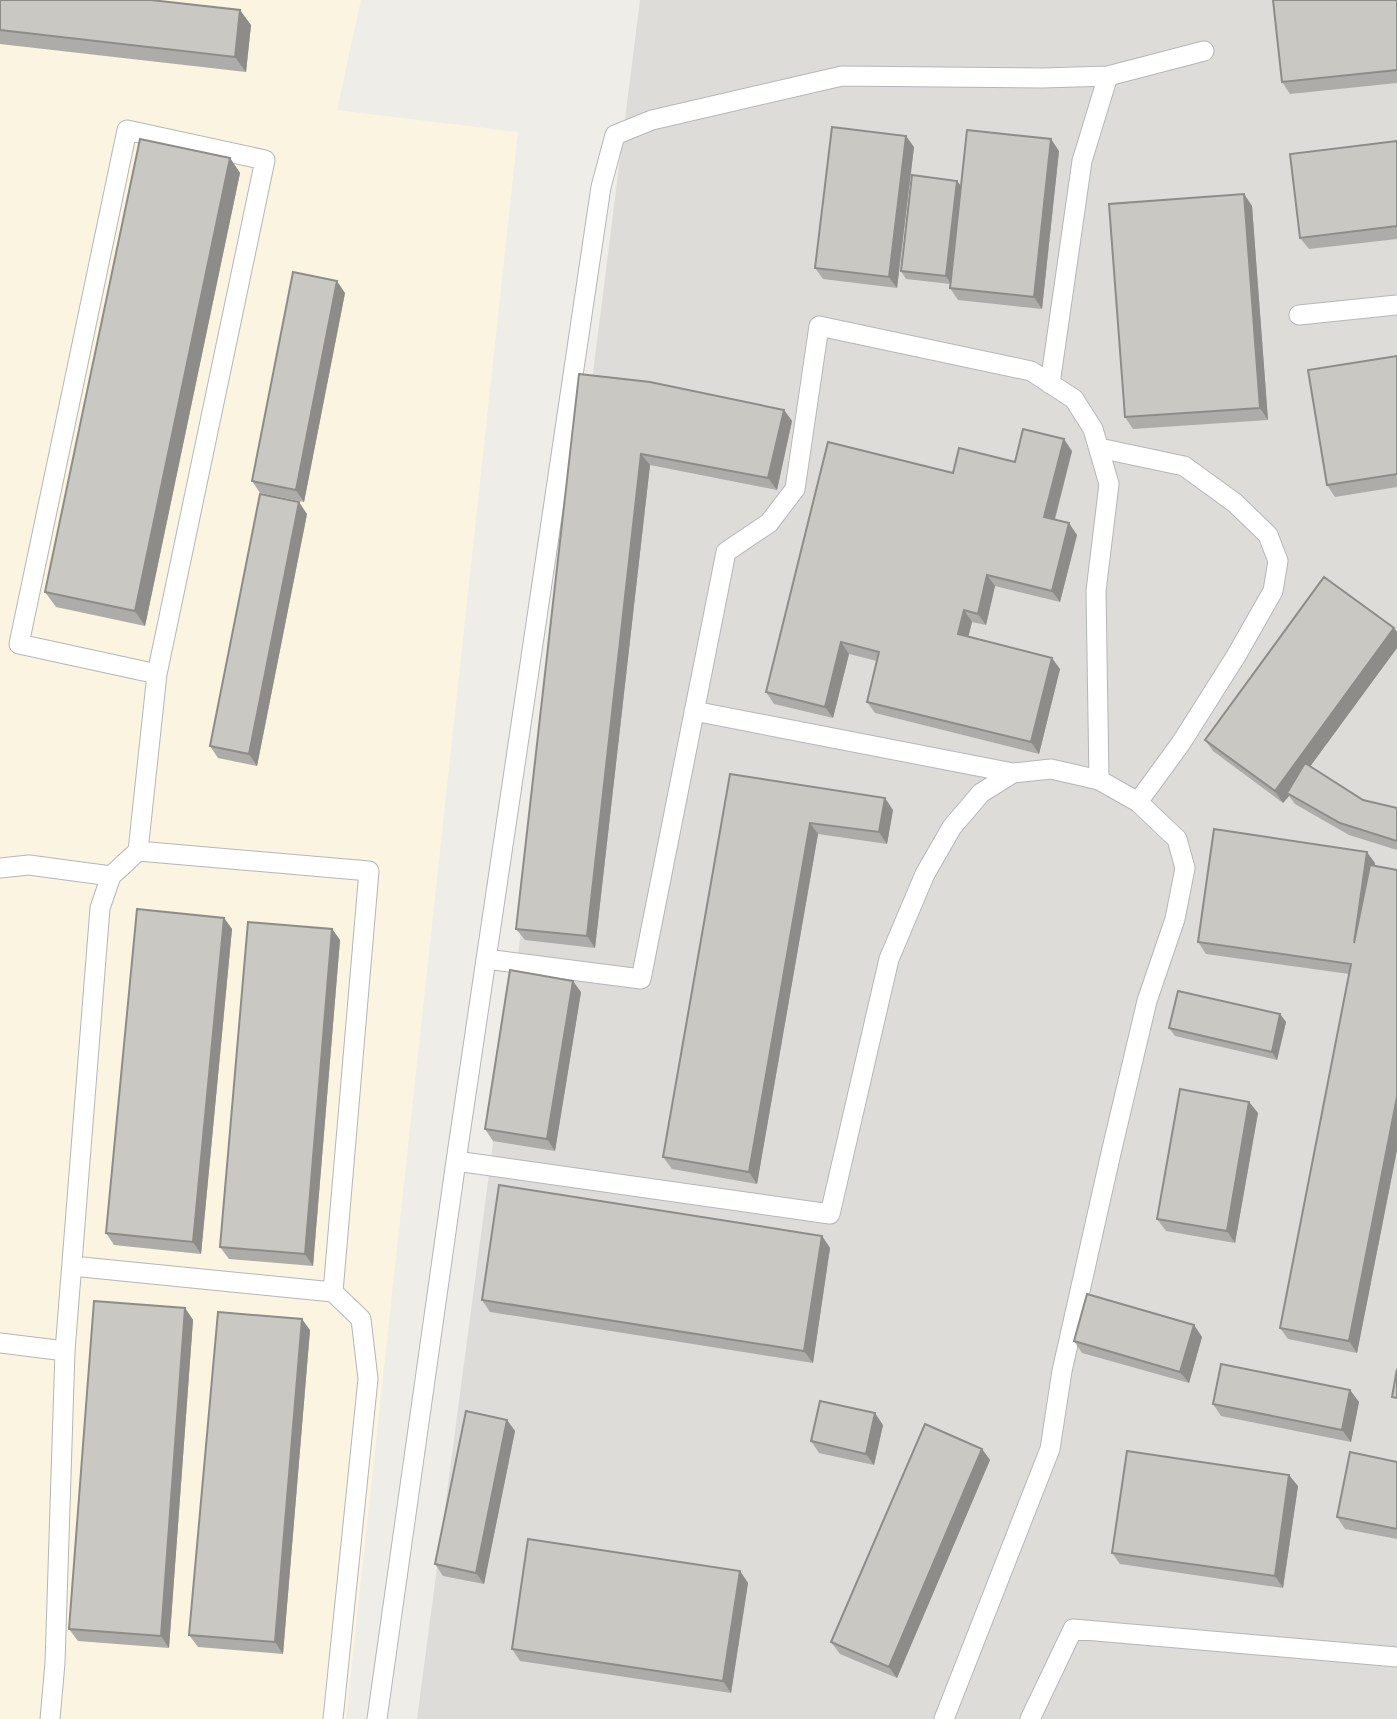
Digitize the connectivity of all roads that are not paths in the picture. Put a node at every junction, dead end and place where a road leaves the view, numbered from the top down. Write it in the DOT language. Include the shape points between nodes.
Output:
graph roads {
  1 [pos="1204,51"];
  2 [pos="1108,76"];
  3 [pos="1397,305"];
  4 [pos="1299,315"];
  5 [pos="1051,384"];
  6 [pos="1099,448"];
  7 [pos="157,674"];
  8 [pos="694,711"];
  9 [pos="1013,774"];
  10 [pos="1099,780"];
  11 [pos="1138,802"];
  12 [pos="138,851"];
  13 [pos="0,868"];
  14 [pos="111,876"];
  15 [pos="486,959"];
  16 [pos="456,1161"];
  17 [pos="72,1266"];
  18 [pos="333,1292"];
  19 [pos="0,1343"];
  20 [pos="65,1351"];
  21 [pos="1397,1657"];
  22 [pos="50,1719"];
  23 [pos="333,1719"];
  24 [pos="377,1719"];
  25 [pos="944,1719"];
  26 [pos="1030,1719"];
  1 -- 2 [label="lane"];
  2 -- 5 [label="lane" via="1082,161"];
  2 -- 15 [label="lane" via="842,76 652,120 615,135 601,187"];
  3 -- 4 [label="lane"];
  5 -- 6 [label="lane" via="1074,399"];
  5 -- 8 [label="lane" via="1031,371 819,326 795,489 769,523 726,552"];
  6 -- 10 [label="lane" via="1109,484 1096,591"];
  6 -- 11 [label="lane" via="1184,466 1235,503 1268,535 1278,561 1273,591 1236,656"];
  7 -- 7 [label="lane" via="265,160 127,130 19,644"];
  7 -- 12 [label="lane"];
  8 -- 9 [label="lane"];
  8 -- 15 [label="lane" via="641,979"];
  9 -- 10 [label="lane" via="1051,769"];
  9 -- 16 [label="lane" via="981,793 952,827 925,874 888,959 830,1214"];
  10 -- 11 [label="lane"];
  11 -- 25 [label="lane" via="1177,839 1185,868 1175,919 1141,1027 1062,1370 1050,1449"];
  12 -- 14 [label="lane"];
  12 -- 18 [label="lane" via="369,871"];
  13 -- 14 [label="lane" via="29,865"];
  14 -- 17 [label="lane" via="100,908"];
  15 -- 16 [label="lane"];
  16 -- 24 [label="lane"];
  17 -- 18 [label="lane"];
  17 -- 20 [label="lane"];
  18 -- 23 [label="lane" via="362,1319 368,1379"];
  19 -- 20 [label="lane"];
  20 -- 22 [label="lane"];
  21 -- 26 [label="lane" via="1073,1629"];
}
